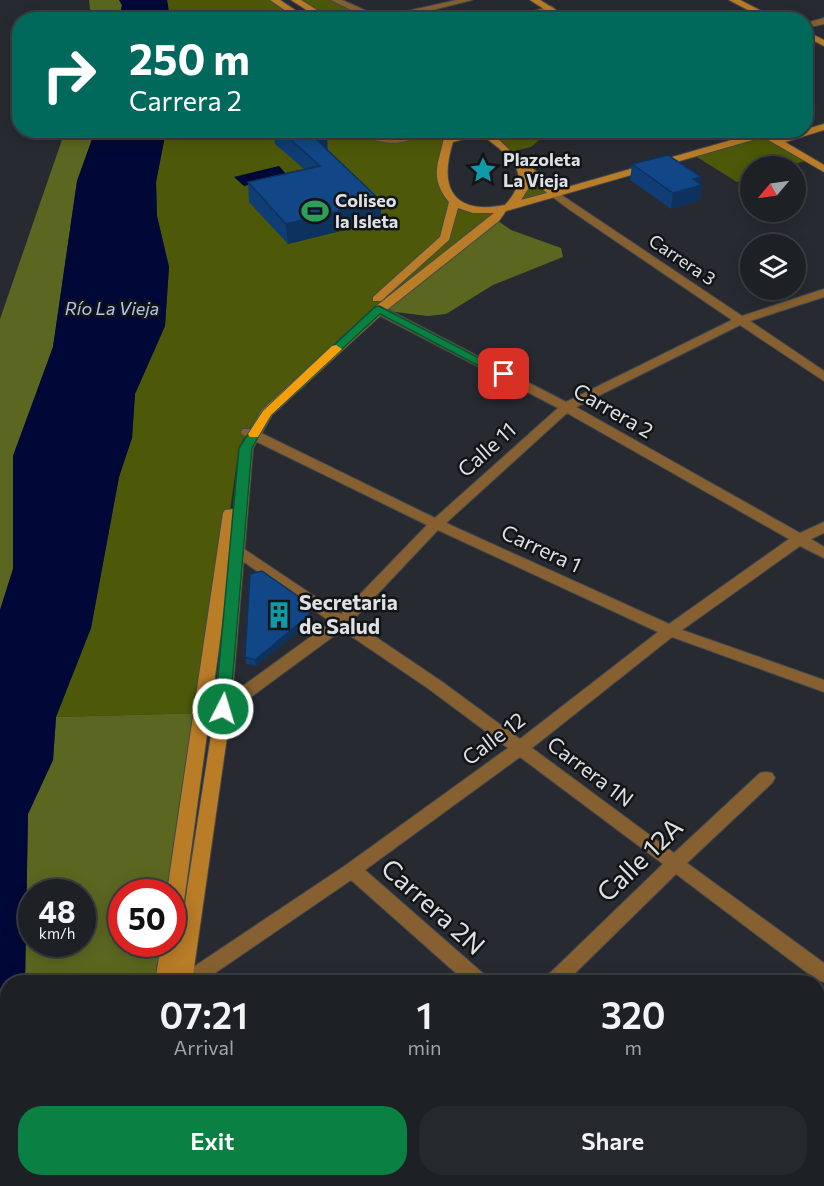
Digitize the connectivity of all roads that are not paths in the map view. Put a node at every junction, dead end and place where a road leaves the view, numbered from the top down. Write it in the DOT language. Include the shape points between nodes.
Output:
graph roads {
  1 [pos="274,0"];
  2 [pos="295,0"];
  3 [pos="335,0"];
  4 [pos="468,0"];
  5 [pos="534,0"];
  6 [pos="733,0"];
  7 [pos="551,9"];
  8 [pos="293,12"];
  9 [pos="315,12"];
  10 [pos="361,12"];
  11 [pos="415,12"];
  12 [pos="539,12"];
  13 [pos="556,12"];
  14 [pos="758,12"];
  15 [pos="382,138"];
  16 [pos="407,138"];
  17 [pos="449,138"];
  18 [pos="741,138"];
  19 [pos="771,138"];
  20 [pos="786,138"];
  21 [pos="496,140"];
  22 [pos="776,141"];
  23 [pos="824,170"];
  24 [pos="554,193"];
  25 [pos="454,202"];
  26 [pos="505,208"];
  27 [pos="824,293"];
  28 [pos="379,310"];
  29 [pos="739,321"];
  30 [pos="824,377"];
  31 [pos="566,407"];
  32 [pos="251,433"];
  33 [pos="436,524"];
  34 [pos="824,527"];
  35 [pos="798,540"];
  36 [pos="236,550"];
  37 [pos="824,553"];
  38 [pos="342,622"];
  39 [pos="670,631"];
  40 [pos="824,686"];
  41 [pos="223,709"];
  42 [pos="520,748"];
  43 [pos="766,778"];
  44 [pos="675,863"];
  45 [pos="352,870"];
  46 [pos="178,879"];
  47 [pos="168,957"];
  48 [pos="824,974"];
  49 [pos="165,975"];
  50 [pos="183,975"];
  51 [pos="197,975"];
  52 [pos="471,975"];
  53 [pos="561,975"];
  1 -- 8 [label="main road"];
  2 -- 9 [label="main road"];
  3 -- 10 [label="street"];
  4 -- 11 [label="street"];
  5 -- 7 [label="main road"];
  6 -- 14 [label="main road"];
  7 -- 12 [label="street"];
  7 -- 13 [label="main road"];
  15 -- 16 [label="street"];
  17 -- 25 [label="main road" via="441,167"];
  18 -- 24 [label="main road"];
  19 -- 22 [label="main road"];
  20 -- 22 [label="main road"];
  21 -- 24 [label="main road, Carrera 3"];
  21 -- 26 [label="main road" via="526,174 525,189"];
  22 -- 23 [label="main road"];
  24 -- 26 [label="main road"];
  24 -- 29 [label="street, Carrera 3"];
  25 -- 26 [label="main road" via="475,211"];
  25 -- 32 [label="main road" via="445,238 260,412"];
  26 -- 28 [label="main road"];
  27 -- 29 [label="street, Calle 11"];
  28 -- 31 [label="street, Carrera 2"];
  28 -- 32 [label="main road" via="267,413"];
  29 -- 30 [label="street, Carrera 3"];
  29 -- 31 [label="street, Calle 11"];
  31 -- 33 [label="street, Calle 11"];
  31 -- 35 [label="street, Carrera 2"];
  32 -- 33 [label="street, Carrera 1"];
  32 -- 36 [label="main road" via="246,448"];
  32 -- 46 [label="main road" via="239,446"];
  33 -- 38 [label="street, Calle 11"];
  33 -- 39 [label="street, Carrera 1"];
  34 -- 35 [label="street, Calle 12"];
  35 -- 37 [label="street, Carrera 2"];
  35 -- 39 [label="street, Calle 12"];
  36 -- 38 [label="street, Carrera 1N"];
  36 -- 41 [label="main road"];
  38 -- 41 [label="street, Calle 11"];
  38 -- 42 [label="street, Carrera 1N"];
  39 -- 40 [label="street, Carrera 1"];
  39 -- 42 [label="street, Calle 12"];
  41 -- 50 [label="main road"];
  42 -- 44 [label="street, Carrera 1N"];
  42 -- 45 [label="street, Calle 12"];
  43 -- 44 [label="street, Calle 12A"];
  44 -- 48 [label="street, Carrera 1N"];
  44 -- 53 [label="street, Calle 12A"];
  45 -- 51 [label="street, Calle 12"];
  45 -- 52 [label="street, Carrera 2N"];
  47 -- 49 [label="main road"];
}
